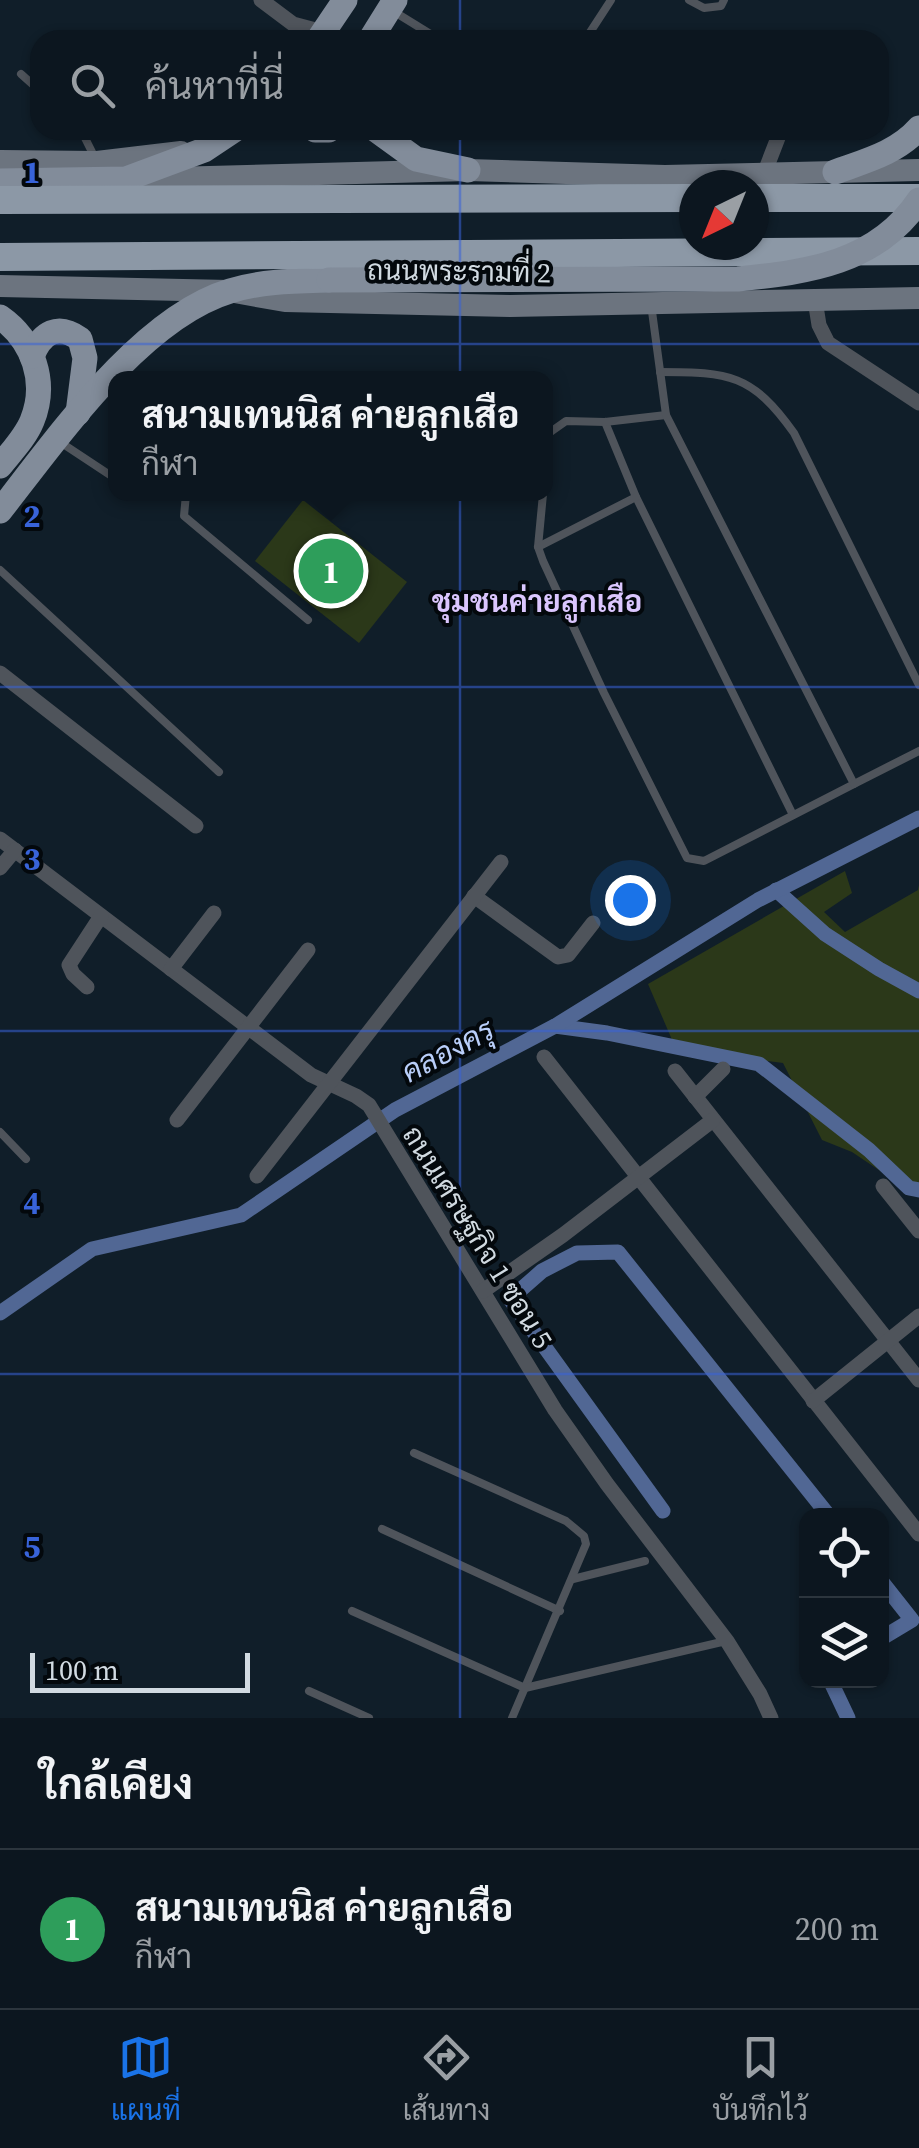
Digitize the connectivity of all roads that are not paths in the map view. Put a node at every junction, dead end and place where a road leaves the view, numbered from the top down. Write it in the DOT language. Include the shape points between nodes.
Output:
graph roads {
  1 [pos="261,0"];
  2 [pos="345,0"];
  3 [pos="612,0"];
  4 [pos="689,0"];
  5 [pos="724,0"];
  6 [pos="392,4"];
  7 [pos="305,30"];
  8 [pos="325,30"];
  9 [pos="376,30"];
  10 [pos="427,30"];
  11 [pos="592,30"];
  12 [pos="21,74"];
  13 [pos="30,82"];
  14 [pos="919,128"];
  15 [pos="86,140"];
  16 [pos="219,140"];
  17 [pos="390,140"];
  18 [pos="777,140"];
  19 [pos="204,150"];
  20 [pos="0,161"];
  21 [pos="98,162"];
  22 [pos="468,170"];
  23 [pos="765,170"];
  24 [pos="919,170"];
  25 [pos="834,172"];
  26 [pos="679,177"];
  27 [pos="126,179"];
  28 [pos="0,181"];
  29 [pos="769,184"];
  30 [pos="769,187"];
  31 [pos="679,198"];
  32 [pos="919,199"];
  33 [pos="0,200"];
  34 [pos="919,251"];
  35 [pos="0,257"];
  36 [pos="0,286"];
  37 [pos="228,291"];
  38 [pos="919,298"];
  39 [pos="815,300"];
  40 [pos="651,303"];
  41 [pos="0,317"];
  42 [pos="32,356"];
  43 [pos="116,371"];
  44 [pos="660,372"];
  45 [pos="108,380"];
  46 [pos="919,402"];
  47 [pos="77,415"];
  48 [pos="666,415"];
  49 [pos="605,422"];
  50 [pos="553,429"];
  51 [pos="56,440"];
  52 [pos="0,466"];
  53 [pos="108,474"];
  54 [pos="636,497"];
  55 [pos="185,501"];
  56 [pos="542,501"];
  57 [pos="0,512"];
  58 [pos="538,547"];
  59 [pos="0,570"];
  60 [pos="308,620"];
  61 [pos="0,673"];
  62 [pos="919,684"];
  63 [pos="919,751"];
  64 [pos="220,772"];
  65 [pos="854,784"];
  66 [pos="793,815"];
  67 [pos="196,826"];
  68 [pos="0,839"];
  69 [pos="15,850"];
  70 [pos="501,862"];
  71 [pos="0,868"];
  72 [pos="474,896"];
  73 [pos="214,913"];
  74 [pos="101,916"];
  75 [pos="593,922"];
  76 [pos="308,950"];
  77 [pos="171,968"];
  78 [pos="87,988"];
  79 [pos="248,1027"];
  80 [pos="544,1057"];
  81 [pos="723,1069"];
  82 [pos="675,1070"];
  83 [pos="328,1083"];
  84 [pos="695,1097"];
  85 [pos="177,1120"];
  86 [pos="713,1120"];
  87 [pos="0,1134"];
  88 [pos="26,1159"];
  89 [pos="257,1176"];
  90 [pos="637,1178"];
  91 [pos="883,1186"];
  92 [pos="919,1231"];
  93 [pos="482,1290"];
  94 [pos="919,1316"];
  95 [pos="888,1339"];
  96 [pos="919,1380"];
  97 [pos="814,1400"];
  98 [pos="414,1452"];
  99 [pos="382,1529"];
  100 [pos="919,1534"];
  101 [pos="645,1560"];
  102 [pos="572,1578"];
  103 [pos="352,1611"];
  104 [pos="560,1611"];
  105 [pos="727,1641"];
  106 [pos="525,1688"];
  107 [pos="310,1691"];
  108 [pos="369,1718"];
  109 [pos="512,1718"];
  110 [pos="771,1718"];
  1 -- 7 [label="street"];
  2 -- 8 [label="main road"];
  3 -- 11 [label="lane"];
  4 -- 5 [label="lane" via="704,8"];
  6 -- 9 [label="main road"];
  6 -- 10 [label="lane"];
  12 -- 13 [label="lane"];
  14 -- 25 [label="main road" via="891,150"];
  15 -- 21 [label="lane"];
  16 -- 19 [label="main road"];
  17 -- 22 [label="main road" via="416,158"];
  18 -- 23 [label="street"];
  19 -- 21 [label="main road"];
  19 -- 27 [label="main road"];
  20 -- 21 [label="main road"];
  22 -- 26 [label="main road"];
  22 -- 27 [label="main road"];
  24 -- 25 [label="main road"];
  25 -- 29 [label="main road"];
  27 -- 28 [label="main road"];
  30 -- 32 [label="highway"];
  31 -- 33 [label="highway"];
  32 -- 37 [label="main road, bridge" via="870,247 836,264 792,273 282,281"];
  34 -- 35 [label="highway, ถนนพระรามที่ 2"];
  36 -- 37 [label="main road, ถนนพระรามที่ 2"];
  37 -- 40 [label="main road, ถนนพระรามที่ 2" via="285,301"];
  37 -- 43 [label="main road" via="164,326"];
  38 -- 39 [label="main road, ถนนพระรามที่ 2"];
  39 -- 40 [label="main road, ถนนพระรามที่ 2"];
  39 -- 46 [label="street" via="828,343"];
  40 -- 44 [label="lane"];
  41 -- 42 [label="main road"];
  42 -- 47 [label="main road" via="49,332 80,339 85,358"];
  42 -- 52 [label="main road" via="38,382 33,419"];
  44 -- 48 [label="lane"];
  44 -- 62 [label="lane" via="731,376 774,404"];
  45 -- 47 [label="main road"];
  47 -- 51 [label="main road"];
  48 -- 49 [label="lane"];
  48 -- 65 [label="lane"];
  49 -- 50 [label="lane" via="566,421"];
  49 -- 54 [label="lane"];
  51 -- 53 [label="lane"];
  51 -- 57 [label="main road"];
  54 -- 58 [label="lane"];
  54 -- 66 [label="lane"];
  55 -- 60 [label="lane" via="184,516"];
  56 -- 58 [label="lane"];
  58 -- 66 [label="lane" via="688,858 704,861"];
  59 -- 64 [label="lane"];
  61 -- 67 [label="street"];
  63 -- 65 [label="lane"];
  65 -- 66 [label="lane"];
  68 -- 69 [label="street, ถนนเศรษฐกิจ 1 ซอน 5"];
  69 -- 71 [label="street"];
  69 -- 74 [label="street, ถนนเศรษฐกิจ 1 ซอน 5"];
  70 -- 72 [label="street"];
  72 -- 75 [label="street" via="558,957"];
  72 -- 83 [label="street"];
  73 -- 77 [label="street"];
  74 -- 77 [label="street, ถนนเศรษฐกิจ 1 ซอน 5"];
  74 -- 78 [label="street" via="69,964"];
  76 -- 79 [label="street"];
  77 -- 79 [label="street, ถนนเศรษฐกิจ 1 ซอน 5"];
  79 -- 83 [label="street, ถนนเศรษฐกิจ 1 ซอน 5"];
  79 -- 85 [label="street"];
  80 -- 90 [label="street"];
  81 -- 84 [label="street"];
  82 -- 84 [label="street"];
  83 -- 89 [label="street"];
  83 -- 93 [label="street, ถนนเศรษฐกิจ 1 ซอน 5" via="369,1105"];
  84 -- 86 [label="street"];
  86 -- 90 [label="street"];
  86 -- 95 [label="street"];
  87 -- 88 [label="lane"];
  90 -- 93 [label="street"];
  90 -- 97 [label="street"];
  91 -- 92 [label="street"];
  93 -- 105 [label="street, ถนนเศรษฐกิจ 1 ซอน 5" via="586,1456"];
  94 -- 95 [label="street"];
  95 -- 96 [label="street"];
  95 -- 97 [label="street"];
  97 -- 100 [label="street"];
  98 -- 102 [label="lane" via="579,1530 586,1544"];
  99 -- 104 [label="lane"];
  101 -- 102 [label="lane"];
  102 -- 104 [label="lane"];
  103 -- 106 [label="lane"];
  104 -- 106 [label="lane"];
  105 -- 106 [label="lane"];
  105 -- 110 [label="street, ถนนเศรษฐกิจ 1 ซอน 5"];
  106 -- 109 [label="lane"];
  107 -- 108 [label="lane"];
}
